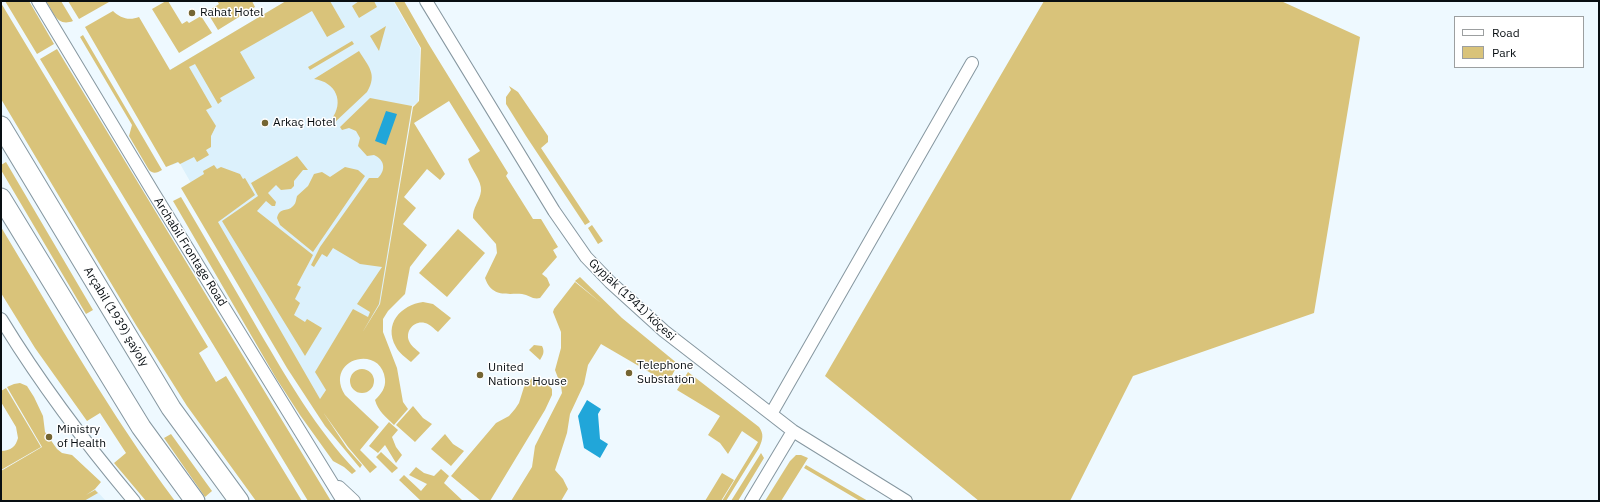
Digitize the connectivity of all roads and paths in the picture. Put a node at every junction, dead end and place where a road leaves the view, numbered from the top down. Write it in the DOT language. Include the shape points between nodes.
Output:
graph roads {
  1 [pos="38,1"];
  2 [pos="426,1"];
  3 [pos="972,63"];
  4 [pos="1,126"];
  5 [pos="1,198"];
  6 [pos="1,319"];
  7 [pos="771,414"];
  8 [pos="793,431"];
  9 [pos="330,478"];
  10 [pos="134,501"];
  11 [pos="195,501"];
  12 [pos="239,501"];
  13 [pos="343,501"];
  14 [pos="354,501"];
  15 [pos="751,501"];
  16 [pos="906,501"];
  1 -- 9 [label="street, Archabil Frontage Road"];
  2 -- 7 [label="street, Gypjak (1941) köçesi" via="554,211 586,256 664,331"];
  3 -- 7 [label="street"];
  4 -- 12 [label="main road, Arçabil (1939) şaýoly" via="171,408"];
  5 -- 11 [label="main road" via="141,427"];
  6 -- 10 [label="street" via="69,420"];
  7 -- 8 [label="street, Gypjak (1941) köçesi"];
  8 -- 15 [label="street"];
  8 -- 16 [label="street, Gypjak (1941) köçesi"];
  9 -- 13 [label="street, Archabil Frontage Road"];
  9 -- 14 [label="street"];
}
